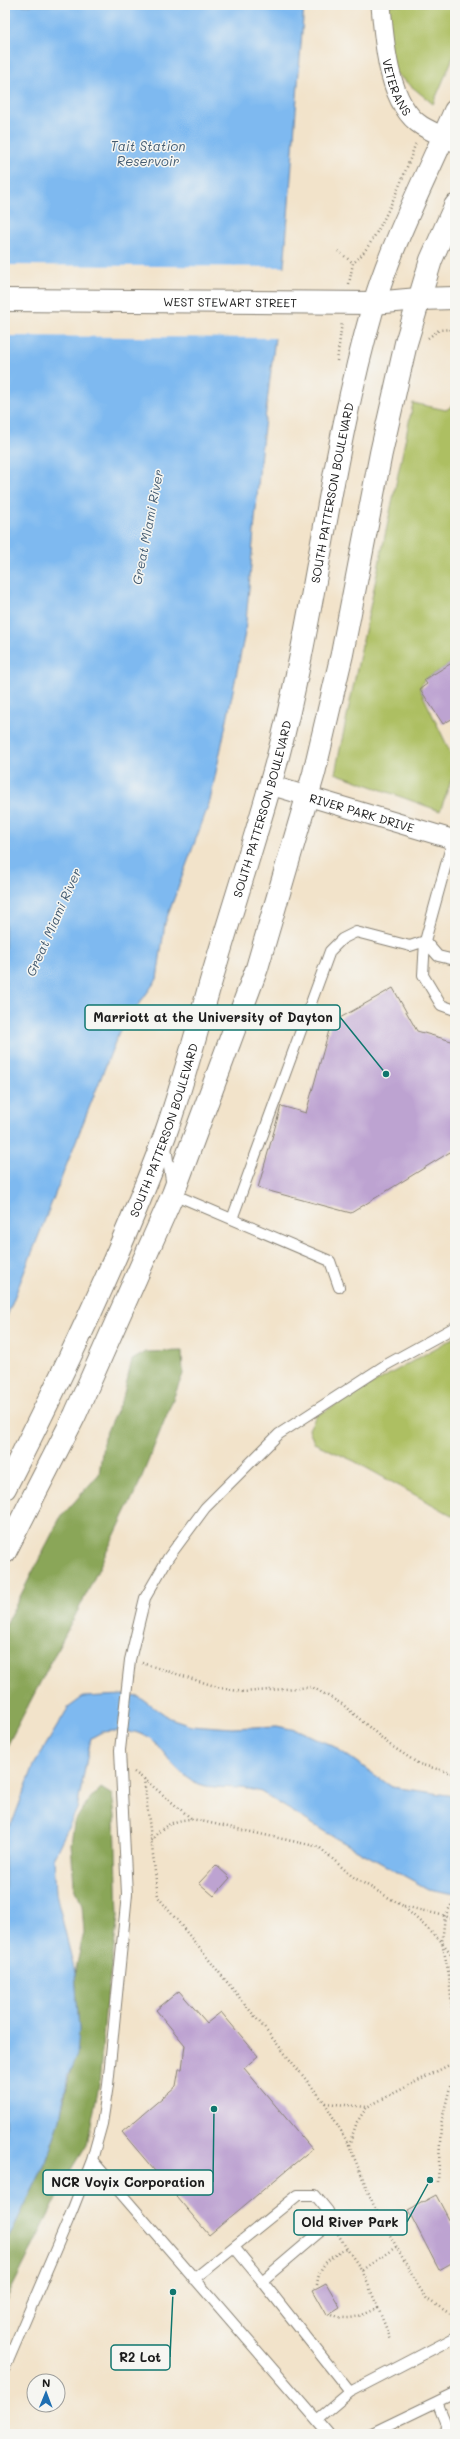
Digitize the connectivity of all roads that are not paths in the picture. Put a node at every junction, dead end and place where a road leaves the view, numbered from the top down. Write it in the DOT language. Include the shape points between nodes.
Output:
graph roads {
  1 [pos="381,5"];
  2 [pos="455,111"];
  3 [pos="449,139"];
  4 [pos="455,206"];
  5 [pos="455,298"];
  6 [pos="418,299"];
  7 [pos="5,300"];
  8 [pos="374,303"];
  9 [pos="270,784"];
  10 [pos="309,795"];
  11 [pos="454,840"];
  12 [pos="425,941"];
  13 [pos="455,960"];
  14 [pos="455,1010"];
  15 [pos="164,1137"];
  16 [pos="173,1194"];
  17 [pos="232,1219"];
  18 [pos="339,1287"];
  19 [pos="455,1327"];
  20 [pos="5,1488"];
  21 [pos="5,1552"];
  22 [pos="92,2160"];
  23 [pos="234,2247"];
  24 [pos="194,2279"];
  25 [pos="262,2281"];
  26 [pos="454,2338"];
  27 [pos="5,2368"];
  28 [pos="350,2392"];
  29 [pos="455,2393"];
  30 [pos="437,2402"];
  31 [pos="317,2420"];
  32 [pos="329,2434"];
  33 [pos="370,2434"];
  34 [pos="445,2434"];
  1 -- 3 [label="street, VETERANS" via="388,67 395,90 408,111 421,125"];
  2 -- 3 [label="main road, SOUTH PATTERSON BOULEVARD"];
  3 -- 8 [label="main road, SOUTH PATTERSON BOULEVARD" via="390,259"];
  4 -- 6 [label="main road" via="431,260"];
  5 -- 6 [label="main road, WEST STEWART STREET"];
  6 -- 8 [label="main road, WEST STEWART STREET"];
  6 -- 10 [label="main road" via="381,453 342,654"];
  7 -- 8 [label="main road, WEST STEWART STREET"];
  8 -- 9 [label="main road, SOUTH PATTERSON BOULEVARD" via="345,427 305,638"];
  9 -- 10 [label="street, RIVER PARK DRIVE"];
  9 -- 15 [label="main road, SOUTH PATTERSON BOULEVARD" via="187,1072"];
  10 -- 11 [label="street, RIVER PARK DRIVE"];
  10 -- 16 [label="main road" via="257,968"];
  11 -- 12 [label="lane"];
  12 -- 13 [label="lane" via="438,956"];
  12 -- 14 [label="lane" via="423,975 441,1005"];
  12 -- 17 [label="lane" via="410,946 356,932 342,939 330,951"];
  15 -- 16 [label="lane"];
  15 -- 20 [label="main road, SOUTH PATTERSON BOULEVARD" via="104,1284 49,1402"];
  16 -- 17 [label="lane"];
  16 -- 21 [label="main road" via="75,1415"];
  17 -- 18 [label="lane" via="330,1261"];
  19 -- 22 [label="lane" via="384,1366 279,1434 205,1508 168,1558 146,1598 130,1660 120,1750 127,1894 108,2085 102,2124"];
  22 -- 24 [label="lane"];
  22 -- 27 [label="lane"];
  23 -- 24 [label="lane"];
  23 -- 25 [label="lane"];
  23 -- 25 [label="lane" via="298,2195 315,2195 328,2211 322,2230"];
  24 -- 31 [label="lane"];
  25 -- 28 [label="lane"];
  26 -- 28 [label="lane"];
  28 -- 31 [label="lane"];
  29 -- 30 [label="lane"];
  30 -- 33 [label="lane"];
  30 -- 34 [label="lane" via="446,2424"];
  31 -- 32 [label="lane"];
}
